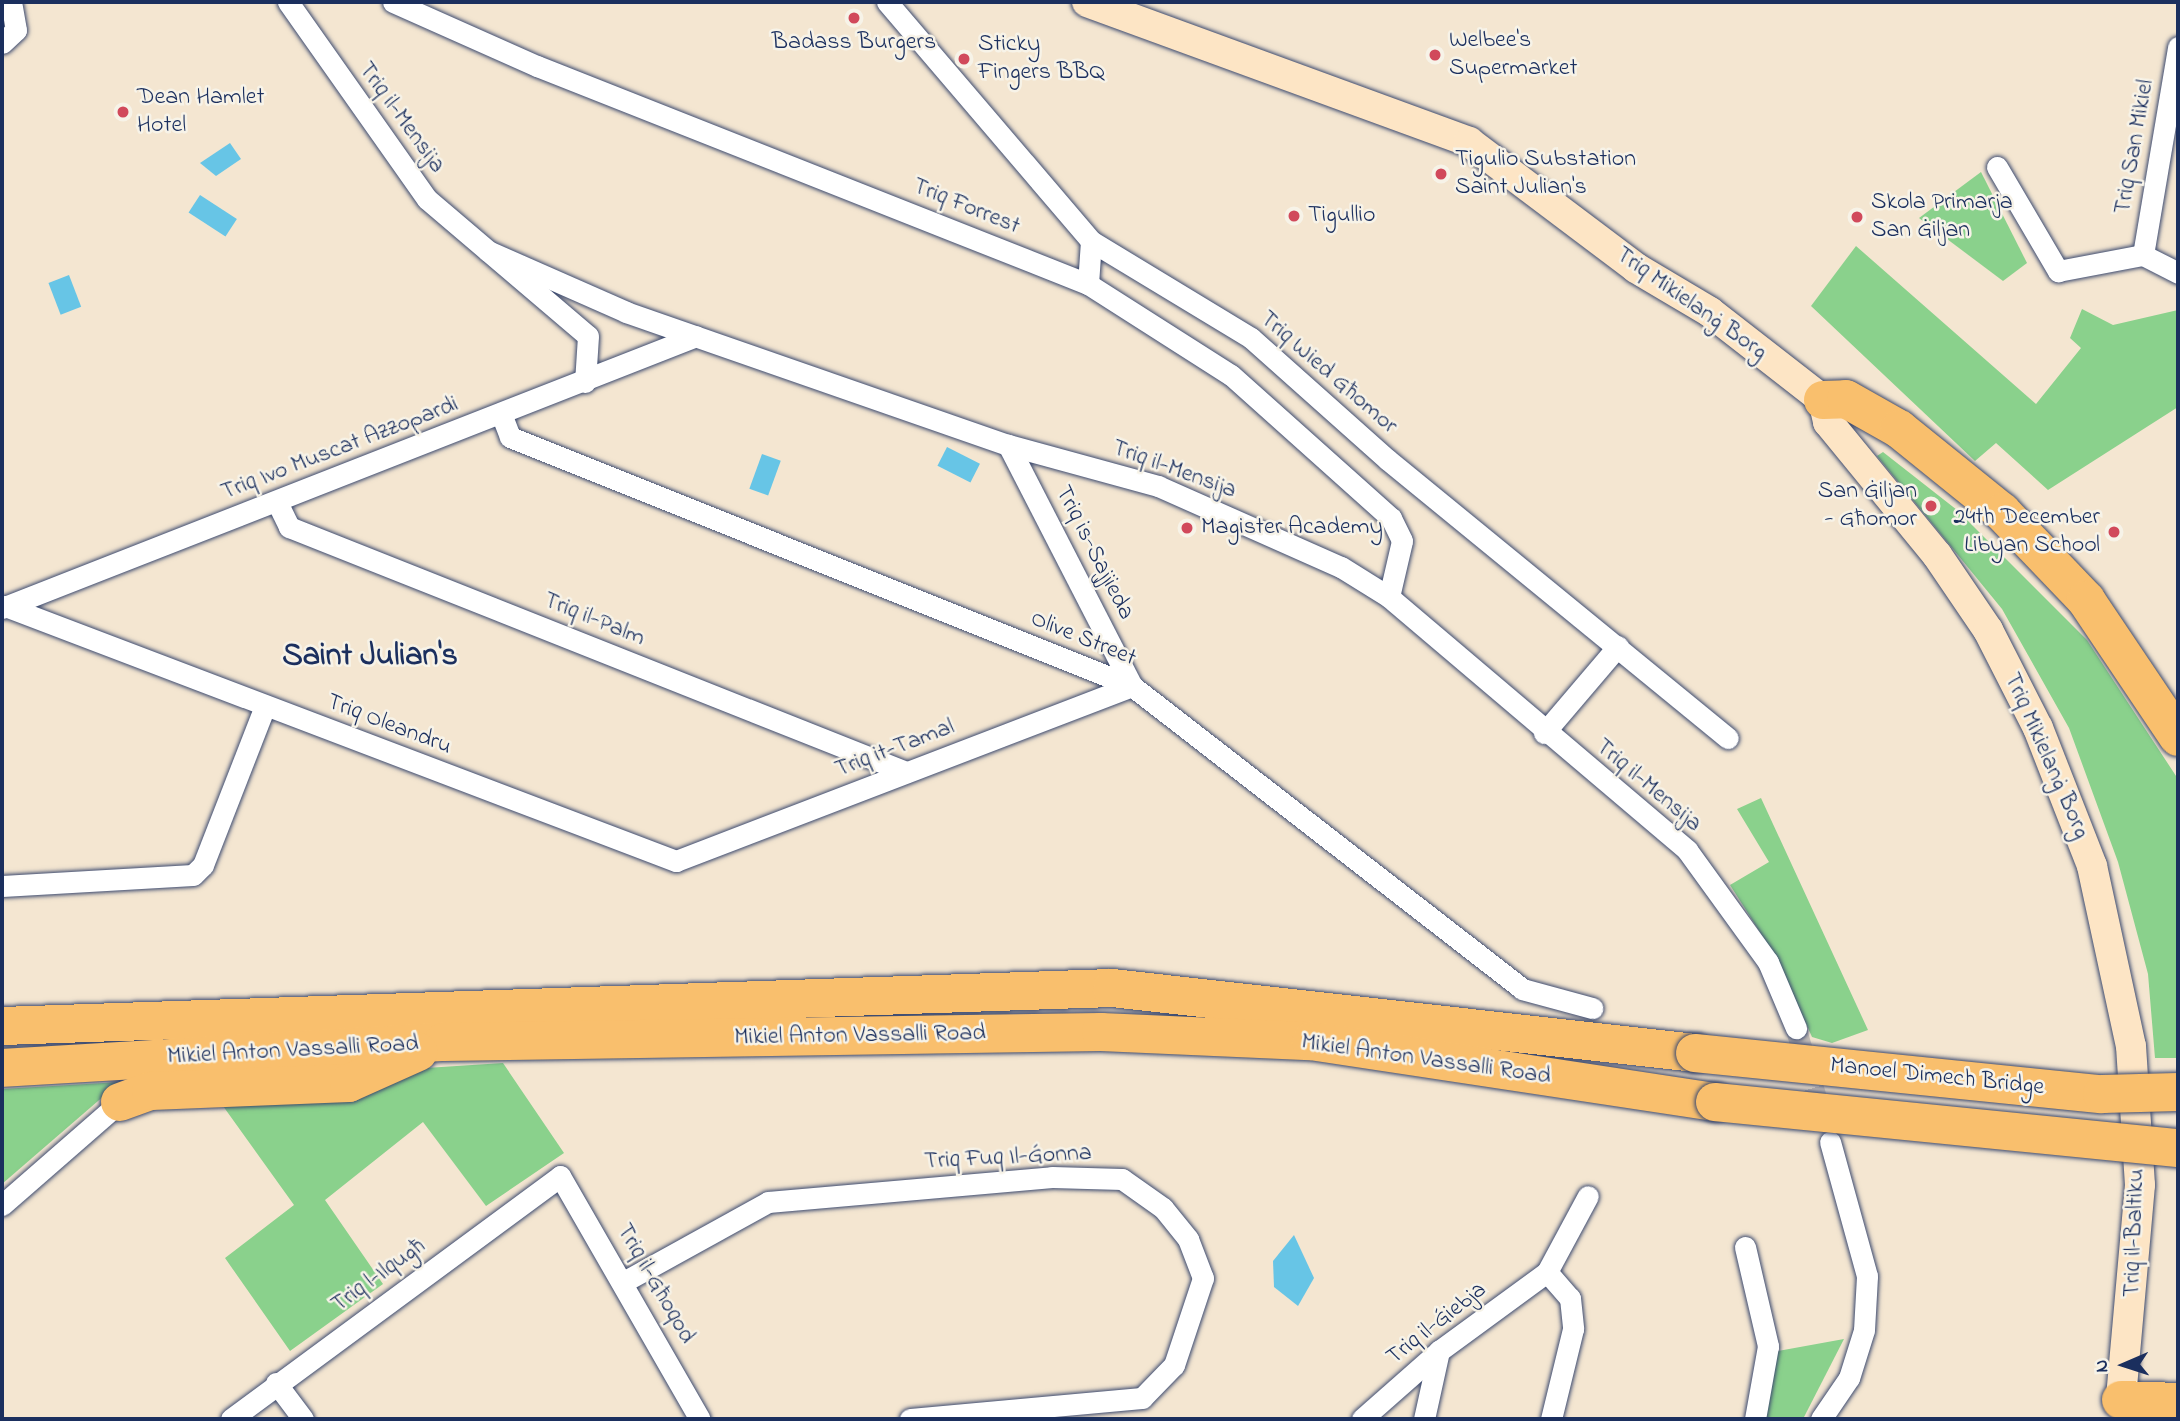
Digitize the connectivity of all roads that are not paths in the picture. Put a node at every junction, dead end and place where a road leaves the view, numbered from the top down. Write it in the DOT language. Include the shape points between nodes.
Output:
graph roads {
  1 [pos="288,2"];
  2 [pos="394,2"];
  3 [pos="887,2"];
  4 [pos="1087,2"];
  5 [pos="13,8"];
  6 [pos="2,43"];
  7 [pos="2178,47"];
  8 [pos="1997,167"];
  9 [pos="1091,241"];
  10 [pos="488,251"];
  11 [pos="2143,255"];
  12 [pos="2178,273"];
  13 [pos="1088,284"];
  14 [pos="602,302"];
  15 [pos="588,336"];
  16 [pos="696,336"];
  17 [pos="585,382"];
  18 [pos="1823,401"];
  19 [pos="502,416"];
  20 [pos="1008,445"];
  21 [pos="276,502"];
  22 [pos="1389,597"];
  23 [pos="3,607"];
  24 [pos="1618,646"];
  25 [pos="1132,686"];
  26 [pos="265,706"];
  27 [pos="1544,733"];
  28 [pos="2178,737"];
  29 [pos="1728,738"];
  30 [pos="906,772"];
  31 [pos="676,861"];
  32 [pos="2,886"];
  33 [pos="1591,1008"];
  34 [pos="2,1026"];
  35 [pos="1796,1028"];
  36 [pos="443,1042"];
  37 [pos="2131,1046"];
  38 [pos="1695,1053"];
  39 [pos="2,1068"];
  40 [pos="2178,1092"];
  41 [pos="120,1102"];
  42 [pos="1715,1102"];
  43 [pos="1830,1142"];
  44 [pos="2178,1148"];
  45 [pos="560,1176"];
  46 [pos="1588,1196"];
  47 [pos="2,1205"];
  48 [pos="1745,1247"];
  49 [pos="1547,1272"];
  50 [pos="625,1281"];
  51 [pos="1439,1351"];
  52 [pos="276,1383"];
  53 [pos="2178,1402"];
  54 [pos="2119,1410"];
  55 [pos="230,1419"];
  56 [pos="303,1419"];
  57 [pos="700,1419"];
  58 [pos="910,1419"];
  59 [pos="1362,1419"];
  60 [pos="1424,1419"];
  61 [pos="1550,1419"];
  62 [pos="1755,1419"];
  63 [pos="1821,1419"];
  1 -- 10 [label="street, Triq il-Mensija" via="426,199"];
  2 -- 13 [label="street, Triq Forrest" via="537,66"];
  3 -- 9 [label="street, Triq Wied Għomor"];
  4 -- 18 [label="main road, Triq Mikielanġ Borg" via="1469,142 1636,268 1710,312"];
  5 -- 6 [label="street" via="16,30"];
  7 -- 11 [label="street, Triq San Mikiel"];
  8 -- 11 [label="street" via="2058,271"];
  9 -- 13 [label="street"];
  9 -- 24 [label="street, Triq Wied Għomor" via="1251,338 1388,460"];
  10 -- 14 [label="street, Triq il-Mensija"];
  10 -- 15 [label="street, Triq il-Mensija"];
  11 -- 12 [label="street"];
  13 -- 22 [label="street, Triq Forrest" via="1231,375 1391,518 1402,541"];
  14 -- 15 [label="street"];
  14 -- 16 [label="street, Triq il-Mensija"];
  15 -- 17 [label="street"];
  16 -- 17 [label="street, Triq Ivo Muscat Azzopardi"];
  16 -- 20 [label="street, Triq il-Mensija"];
  17 -- 19 [label="street, Triq Ivo Muscat Azzopardi"];
  18 -- 28 [label="highway" via="1846,399 1899,429 2002,512 2086,600"];
  18 -- 37 [label="main road, Triq Mikielanġ Borg" via="1828,422 1937,555 1988,630 2038,728 2092,866"];
  19 -- 21 [label="street, Triq Ivo Muscat Azzopardi"];
  19 -- 25 [label="street, Olive Street" via="510,437"];
  20 -- 22 [label="street, Triq il-Mensija" via="1158,486 1341,567"];
  20 -- 25 [label="street, Triq is-Sajjieda"];
  21 -- 23 [label="street, Triq Ivo Muscat Azzopardi"];
  21 -- 30 [label="street, Triq il-Palm" via="289,527"];
  22 -- 27 [label="street, Triq il-Mensija"];
  23 -- 26 [label="street, Triq Oleandru"];
  24 -- 27 [label="street"];
  24 -- 29 [label="street, Triq Wied Għomor"];
  25 -- 30 [label="street, Triq it-Tamal"];
  25 -- 33 [label="street, Olive Street" via="1522,989"];
  26 -- 31 [label="street, Triq Oleandru"];
  26 -- 32 [label="street" via="203,865 192,874"];
  27 -- 35 [label="street, Triq il-Mensija" via="1687,850 1768,962"];
  30 -- 31 [label="street, Triq it-Tamal"];
  34 -- 38 [label="highway, Mikiel Anton Vassalli Road" via="1112,988"];
  36 -- 39 [label="highway, Mikiel Anton Vassalli Road"];
  36 -- 41 [label="highway" via="349,1083 151,1090"];
  36 -- 42 [label="highway, Mikiel Anton Vassalli Road" via="1101,1032 1298,1041"];
  37 -- 54 [label="main road, Triq il-Baltiku" via="2140,1185"];
  38 -- 40 [label="highway, Manoel Dimech Bridge, bridge" via="2102,1094"];
  41 -- 47 [label="street"];
  42 -- 44 [label="highway, Manoel Dimech Bridge, bridge"];
  43 -- 63 [label="street" via="1867,1276 1864,1331 1849,1378"];
  45 -- 50 [label="street, Triq il-Għoqod"];
  45 -- 52 [label="street, Triq l-Ilqugħ"];
  46 -- 49 [label="street"];
  48 -- 62 [label="street" via="1768,1346"];
  49 -- 51 [label="street, Triq il-Ǵiebja"];
  49 -- 61 [label="street" via="1570,1298 1573,1329"];
  50 -- 57 [label="street, Triq il-Għoqod"];
  50 -- 58 [label="street, Triq Fuq Il-Ǵonna" via="768,1202 1052,1177 1122,1179 1163,1208 1188,1239 1203,1278 1174,1365 1142,1398"];
  51 -- 59 [label="street, Triq il-Ǵiebja"];
  51 -- 60 [label="street"];
  52 -- 55 [label="street, Triq l-Ilqugħ"];
  52 -- 56 [label="street"];
  53 -- 54 [label="highway"];
}
